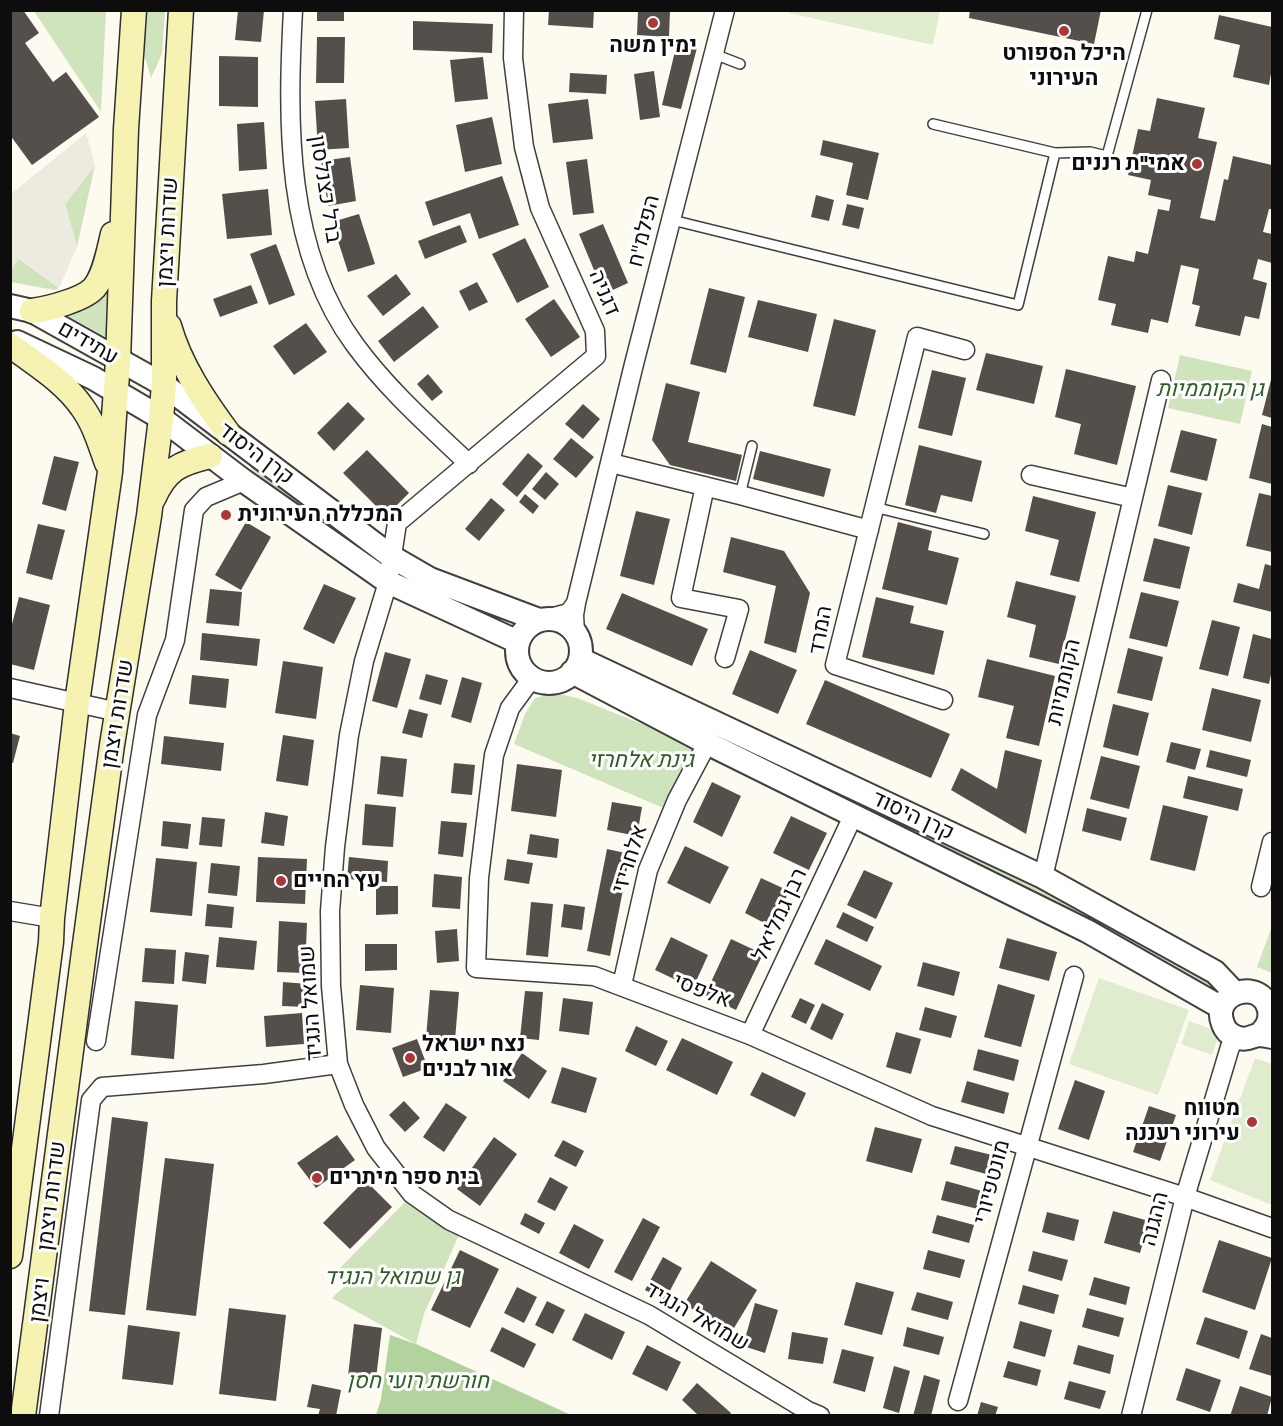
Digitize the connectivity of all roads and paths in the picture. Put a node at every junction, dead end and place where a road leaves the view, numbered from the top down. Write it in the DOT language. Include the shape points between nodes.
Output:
graph roads {
  1 [pos="134,10"];
  2 [pos="182,10"];
  3 [pos="293,10"];
  4 [pos="514,10"];
  5 [pos="725,10"];
  6 [pos="1147,10"];
  7 [pos="714,54"];
  8 [pos="740,64"];
  9 [pos="933,124"];
  10 [pos="1055,153"];
  11 [pos="124,194"];
  12 [pos="672,219"];
  13 [pos="164,301"];
  14 [pos="21,309"];
  15 [pos="10,339"];
  16 [pos="10,345"];
  17 [pos="965,350"];
  18 [pos="118,361"];
  19 [pos="1161,380"];
  20 [pos="164,385"];
  21 [pos="115,392"];
  22 [pos="160,418"];
  23 [pos="228,433"];
  24 [pos="752,446"];
  25 [pos="210,456"];
  26 [pos="611,463"];
  27 [pos="469,464"];
  28 [pos="110,472"];
  29 [pos="1031,475"];
  30 [pos="244,481"];
  31 [pos="705,486"];
  32 [pos="740,495"];
  33 [pos="1132,498"];
  34 [pos="874,507"];
  35 [pos="148,516"];
  36 [pos="869,530"];
  37 [pos="984,534"];
  38 [pos="392,556"];
  39 [pos="388,582"];
  40 [pos="576,603"];
  41 [pos="544,619"];
  42 [pos="575,633"];
  43 [pos="518,642"];
  44 [pos="725,658"];
  45 [pos="576,666"];
  46 [pos="532,678"];
  47 [pos="10,688"];
  48 [pos="943,700"];
  49 [pos="77,703"];
  50 [pos="118,712"];
  51 [pos="702,753"];
  52 [pos="853,816"];
  53 [pos="1272,842"];
  54 [pos="1043,877"];
  55 [pos="1261,887"];
  56 [pos="10,911"];
  57 [pos="52,918"];
  58 [pos="1074,976"];
  59 [pos="622,985"];
  60 [pos="1229,1000"];
  61 [pos="1270,1007"];
  62 [pos="750,1035"];
  63 [pos="1266,1036"];
  64 [pos="1236,1038"];
  65 [pos="96,1041"];
  66 [pos="338,1064"];
  67 [pos="1026,1148"];
  68 [pos="1185,1197"];
  69 [pos="1272,1228"];
  70 [pos="10,1256"];
  71 [pos="958,1401"];
  72 [pos="811,1414"];
  73 [pos="23,1416"];
  74 [pos="49,1416"];
  75 [pos="1131,1416"];
  1 -- 11 [label="main road, שדרות ויצמן"];
  2 -- 13 [label="main road, שדרות ויצמן"];
  3 -- 27 [label="street, ברל כצנלסון" via="289,81 292,163 306,243 329,300 355,344 400,399"];
  4 -- 27 [label="street, דגניה" via="513,58 524,147 540,208 595,331 596,356"];
  5 -- 7 [label="street, הפלמ\"ח"];
  6 -- 10 [label="lane" via="1107,156 1090,152"];
  7 -- 8 [label="lane"];
  7 -- 12 [label="street, הפלמ\"ח"];
  9 -- 10 [label="lane"];
  10 -- 12 [label="lane" via="1018,305"];
  11 -- 14 [label="main road" via="95,287 50,309"];
  11 -- 18 [label="main road, שדרות ויצמן"];
  12 -- 26 [label="street, הפלמ\"ח"];
  13 -- 20 [label="main road, שדרות ויצמן"];
  13 -- 23 [label="main road" via="183,361"];
  14 -- 18 [label="street, עתידים"];
  15 -- 21 [label="street, עתידים"];
  16 -- 28 [label="main road" via="67,389 82,407"];
  17 -- 34 [label="street, המרד" via="917,337"];
  18 -- 20 [label="street, עתידים"];
  18 -- 21 [label="main road, שדרות ויצמן"];
  19 -- 33 [label="street, הקוממיות"];
  20 -- 22 [label="main road, שדרות ויצמן"];
  20 -- 23 [label="street, קרן היסוד"];
  21 -- 22 [label="street, עתידים"];
  21 -- 28 [label="main road, שדרות ויצמן"];
  22 -- 25 [label="street, קרן היסוד"];
  22 -- 35 [label="main road, שדרות ויצמן"];
  23 -- 38 [label="street, קרן היסוד"];
  24 -- 32 [label="lane"];
  25 -- 30 [label="street, קרן היסוד"];
  25 -- 35 [label="main road" via="172,470 159,487"];
  26 -- 31 [label="street"];
  26 -- 40 [label="street, הפלמ\"ח"];
  27 -- 38 [label="street, דגניה" via="397,523"];
  28 -- 49 [label="main road, שדרות ויצמן"];
  29 -- 33 [label="street"];
  30 -- 39 [label="street, קרן היסוד"];
  30 -- 65 [label="street" via="206,497 194,510 175,640 147,715"];
  31 -- 32 [label="street"];
  31 -- 44 [label="street" via="681,598 739,609"];
  32 -- 36 [label="street"];
  33 -- 54 [label="street, הקוממיות"];
  34 -- 36 [label="street, המרד"];
  34 -- 37 [label="lane"];
  35 -- 50 [label="main road, שדרות ויצמן"];
  36 -- 48 [label="street, המרד" via="835,665"];
  38 -- 39 [label="street, דגניה"];
  38 -- 41 [label="street, קרן היסוד" via="430,579"];
  39 -- 43 [label="street, קרן היסוד"];
  39 -- 66 [label="street, שמואל הנגיד" via="364,661 349,735 335,847 330,911 331,986"];
  40 -- 41 [label="street" via="569,613"];
  40 -- 42 [label="street, הפלמ\"ח"];
  41 -- 42 [label="street" via="568,625"];
  41 -- 43 [label="street" via="522,632"];
  42 -- 45 [label="street" via="581,650"];
  43 -- 46 [label="street" via="519,662"];
  45 -- 46 [label="street" via="565,678 549,683"];
  45 -- 52 [label="street, קרן היסוד"];
  45 -- 54 [label="street, קרן היסוד"];
  46 -- 59 [label="street, אלפסי" via="510,708 495,755 479,878 476,968 594,976"];
  47 -- 49 [label="street"];
  49 -- 50 [label="street"];
  49 -- 57 [label="main road, שדרות ויצמן"];
  50 -- 73 [label="main road, שדרות ויצמן"];
  51 -- 59 [label="street, אלחריזי" via="677,800 648,870"];
  52 -- 60 [label="street, קרן היסוד"];
  52 -- 62 [label="street, רבן גמליאל"];
  53 -- 55 [label="street"];
  54 -- 60 [label="street, קרן היסוד" via="1215,972"];
  56 -- 57 [label="street"];
  57 -- 70 [label="main road, שדרות ויצמן"];
  58 -- 67 [label="street, מונטפיורי"];
  59 -- 62 [label="street, אלפסי"];
  60 -- 61 [label="street" via="1251,991"];
  60 -- 64 [label="street" via="1222,1020"];
  61 -- 63 [label="street"];
  62 -- 67 [label="street, אלפסי" via="932,1116"];
  63 -- 64 [label="street"];
  64 -- 68 [label="street, ההגנה"];
  66 -- 72 [label="street, שמואל הנגיד" via="376,1148 412,1194 449,1220 650,1315"];
  66 -- 74 [label="street, ויצמן" via="102,1087 91,1100"];
  67 -- 68 [label="street, אלפסי"];
  67 -- 71 [label="street, מונטפיורי"];
  68 -- 69 [label="street, אלפסי"];
  68 -- 75 [label="street, ההגנה"];
}
